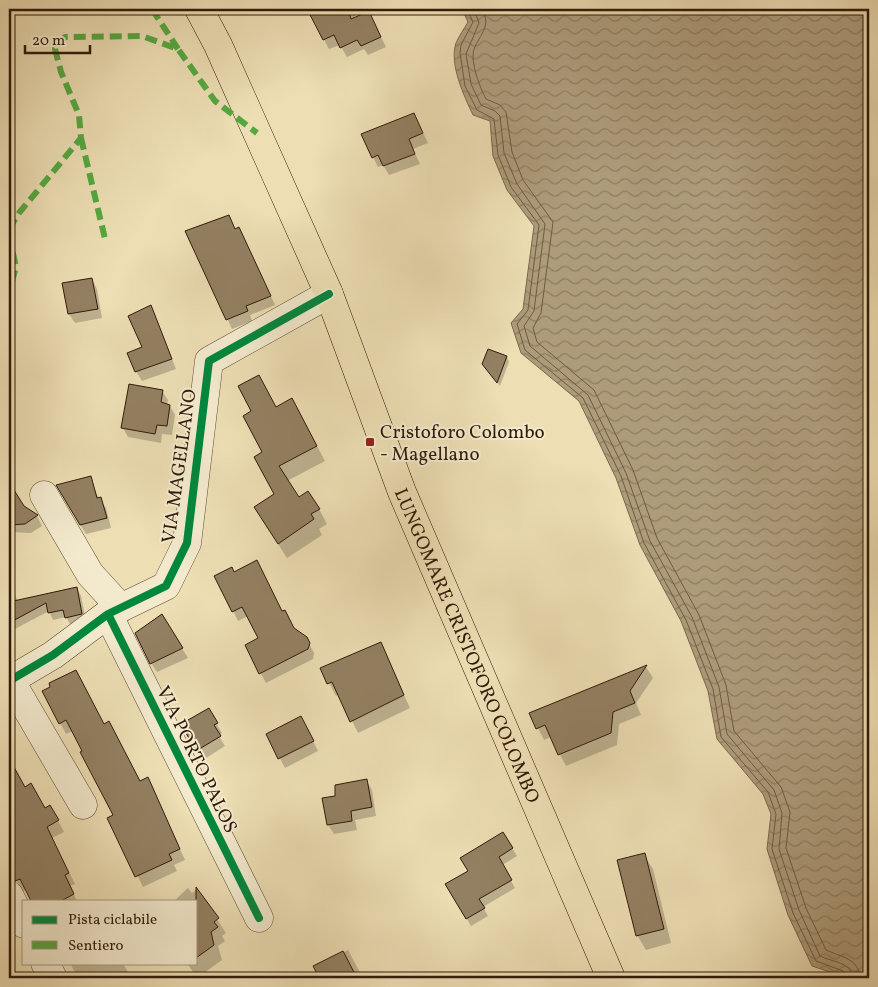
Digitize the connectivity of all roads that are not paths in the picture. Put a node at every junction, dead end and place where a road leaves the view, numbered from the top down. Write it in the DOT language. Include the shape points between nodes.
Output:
graph roads {
  1 [pos="199,9"];
  2 [pos="330,294"];
  3 [pos="44,495"];
  4 [pos="115,611"];
  5 [pos="9,680"];
  6 [pos="83,805"];
  7 [pos="9,895"];
  8 [pos="259,918"];
  9 [pos="22,920"];
  10 [pos="45,964"];
  11 [pos="52,978"];
  12 [pos="611,978"];
  1 -- 2 [label="main road, LUNGOMARE CRISTOFORO COLOMBO"];
  2 -- 4 [label="street, VIA MAGELLANO" via="209,361 187,544 166,586"];
  2 -- 12 [label="main road, LUNGOMARE CRISTOFORO COLOMBO" via="402,492"];
  3 -- 4 [label="street, VIA PORTO PALOS"];
  4 -- 5 [label="street, VIA MAGELLANO" via="53,655"];
  4 -- 8 [label="street, VIA PORTO PALOS"];
  5 -- 6 [label="street"];
  7 -- 9 [label="street"];
  10 -- 11 [label="street"];
}
